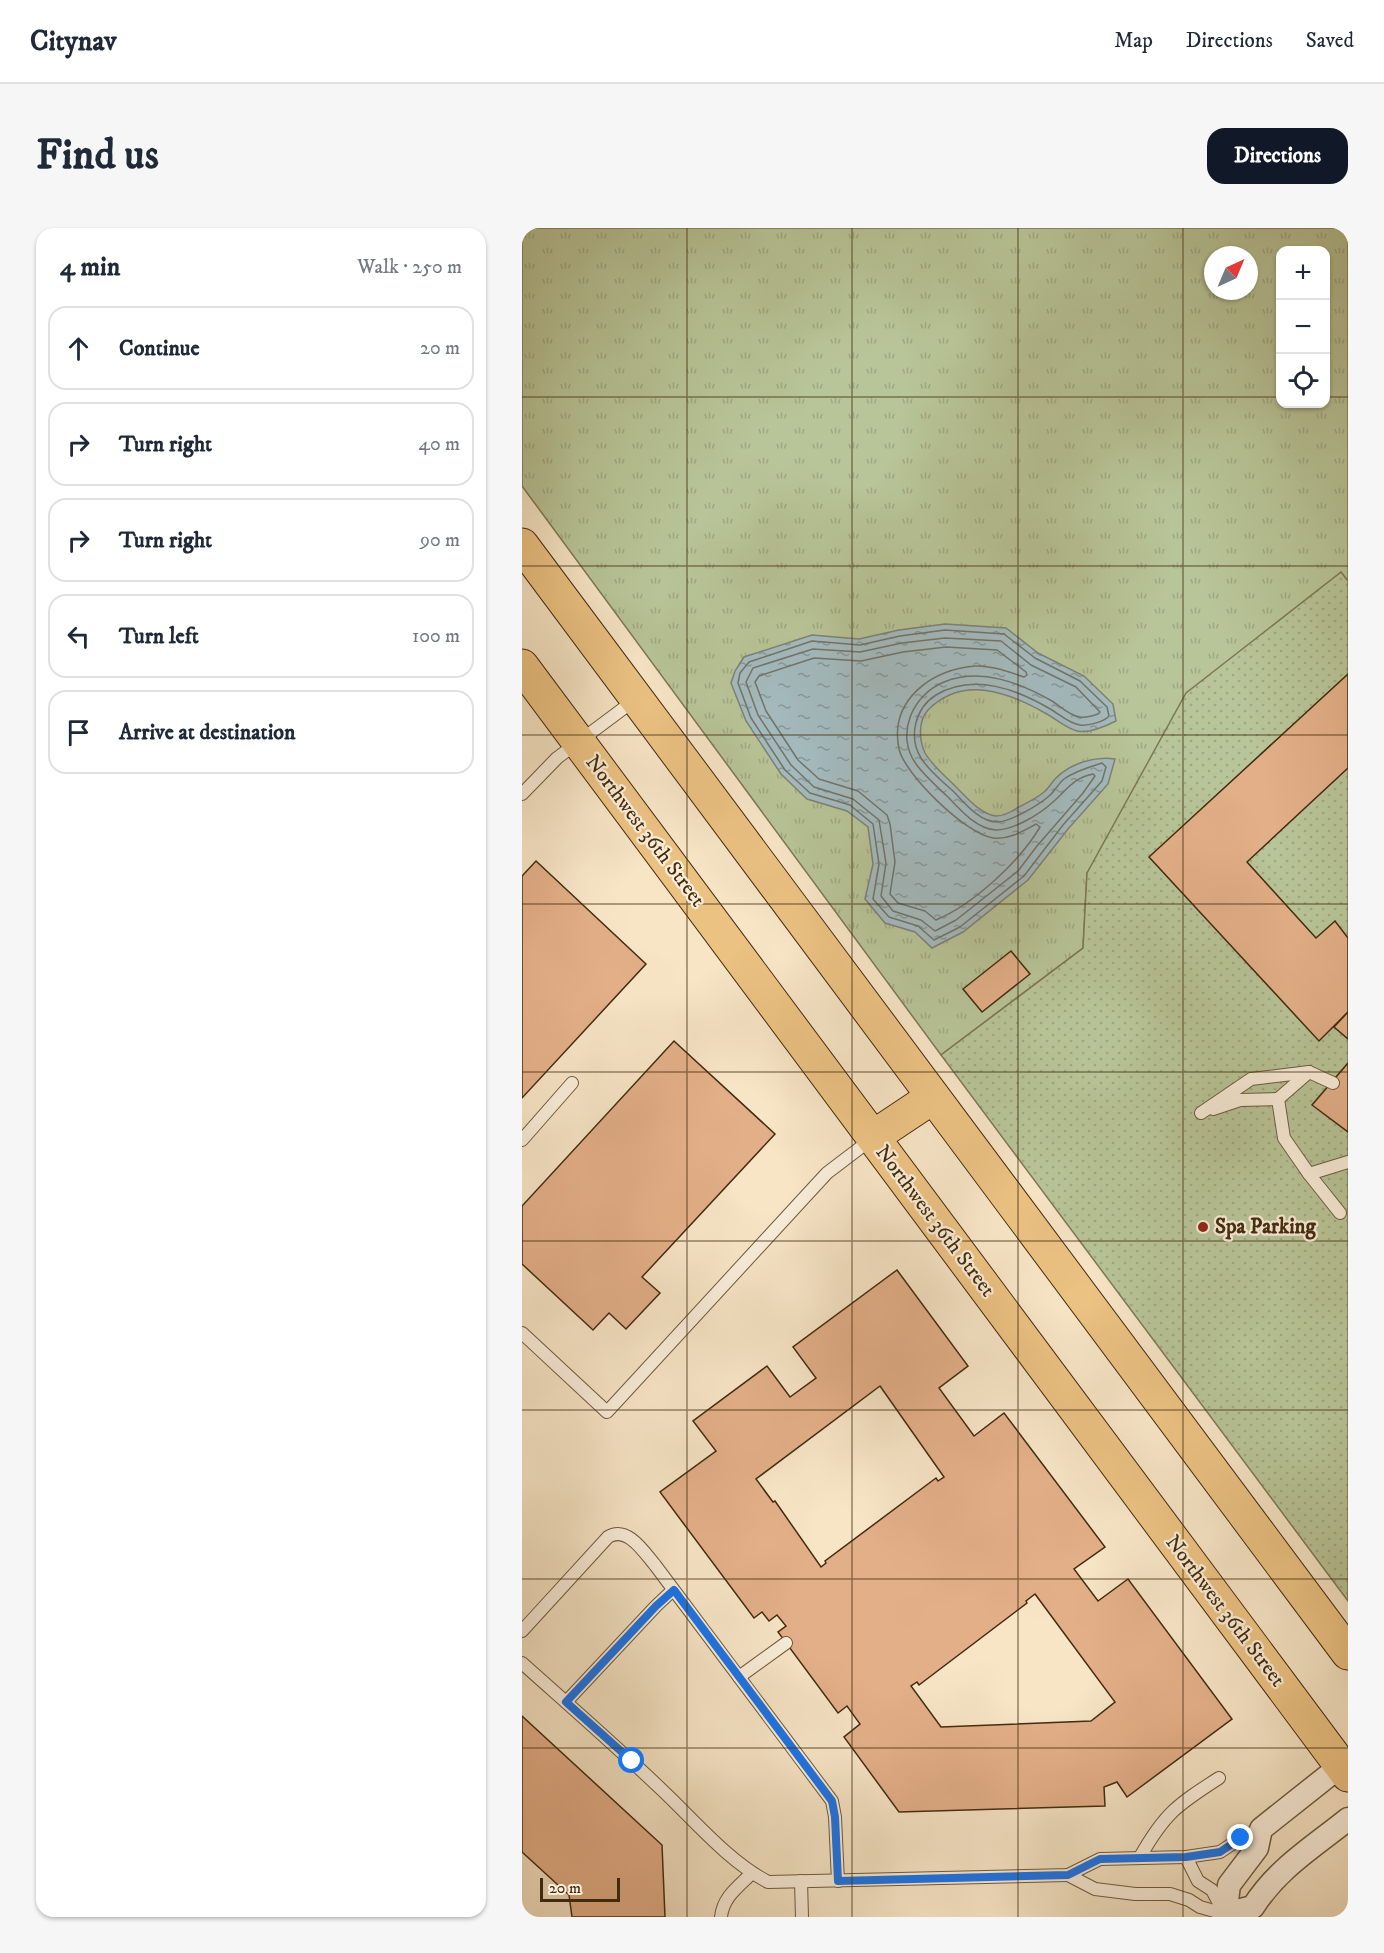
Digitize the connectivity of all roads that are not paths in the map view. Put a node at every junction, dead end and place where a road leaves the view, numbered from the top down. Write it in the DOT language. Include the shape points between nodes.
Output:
graph roads {
  1 [pos="522,545"];
  2 [pos="522,666"];
  3 [pos="637,698"];
  4 [pos="578,741"];
  5 [pos="522,794"];
  6 [pos="1309,1072"];
  7 [pos="572,1083"];
  8 [pos="1332,1083"];
  9 [pos="933,1097"];
  10 [pos="1278,1099"];
  11 [pos="873,1137"];
  12 [pos="522,1140"];
  13 [pos="1348,1162"];
  14 [pos="1309,1174"];
  15 [pos="1340,1213"];
  16 [pos="522,1333"];
  17 [pos="674,1590"];
  18 [pos="522,1631"];
  19 [pos="786,1642"];
  20 [pos="1348,1653"];
  21 [pos="522,1663"];
  22 [pos="740,1677"];
  23 [pos="566,1702"];
  24 [pos="1346,1767"];
  25 [pos="1219,1778"];
  26 [pos="1348,1819"];
  27 [pos="1261,1829"];
  28 [pos="1140,1857"];
  29 [pos="1186,1857"];
  30 [pos="752,1873"];
  31 [pos="1068,1875"];
  32 [pos="801,1881"];
  33 [pos="838,1881"];
  34 [pos="1225,1916"];
  35 [pos="721,1917"];
  36 [pos="802,1917"];
  1 -- 3 [label="main road"];
  2 -- 4 [label="main road, Northwest 36th Street"];
  3 -- 4 [label="lane"];
  3 -- 9 [label="main road"];
  4 -- 5 [label="lane"];
  4 -- 11 [label="main road, Northwest 36th Street"];
  6 -- 8 [label="lane"];
  6 -- 10 [label="lane"];
  6 -- 10 [label="lane" via="1251,1079 1201,1113 1240,1100"];
  7 -- 12 [label="lane"];
  9 -- 11 [label="main road"];
  9 -- 20 [label="main road"];
  10 -- 14 [label="lane" via="1284,1138"];
  11 -- 16 [label="lane" via="827,1173 607,1413"];
  11 -- 24 [label="main road, Northwest 36th Street"];
  13 -- 14 [label="lane"];
  14 -- 15 [label="lane"];
  17 -- 18 [label="lane" via="634,1542 619,1533 613,1534"];
  17 -- 22 [label="lane"];
  17 -- 23 [label="lane"];
  19 -- 22 [label="lane"];
  21 -- 23 [label="lane"];
  22 -- 33 [label="lane" via="832,1801"];
  23 -- 30 [label="lane"];
  24 -- 27 [label="street"];
  25 -- 28 [label="lane" via="1173,1809"];
  26 -- 34 [label="street" via="1287,1866 1253,1907"];
  27 -- 29 [label="lane" via="1220,1852"];
  27 -- 34 [label="street" via="1257,1848 1229,1885"];
  28 -- 29 [label="lane"];
  28 -- 31 [label="lane" via="1100,1859"];
  29 -- 34 [label="lane" via="1198,1881 1212,1890"];
  30 -- 32 [label="lane" via="768,1882"];
  30 -- 35 [label="lane" via="727,1897"];
  31 -- 33 [label="lane"];
  31 -- 34 [label="lane" via="1095,1889 1170,1894"];
  32 -- 33 [label="lane"];
  32 -- 36 [label="lane"];
}
